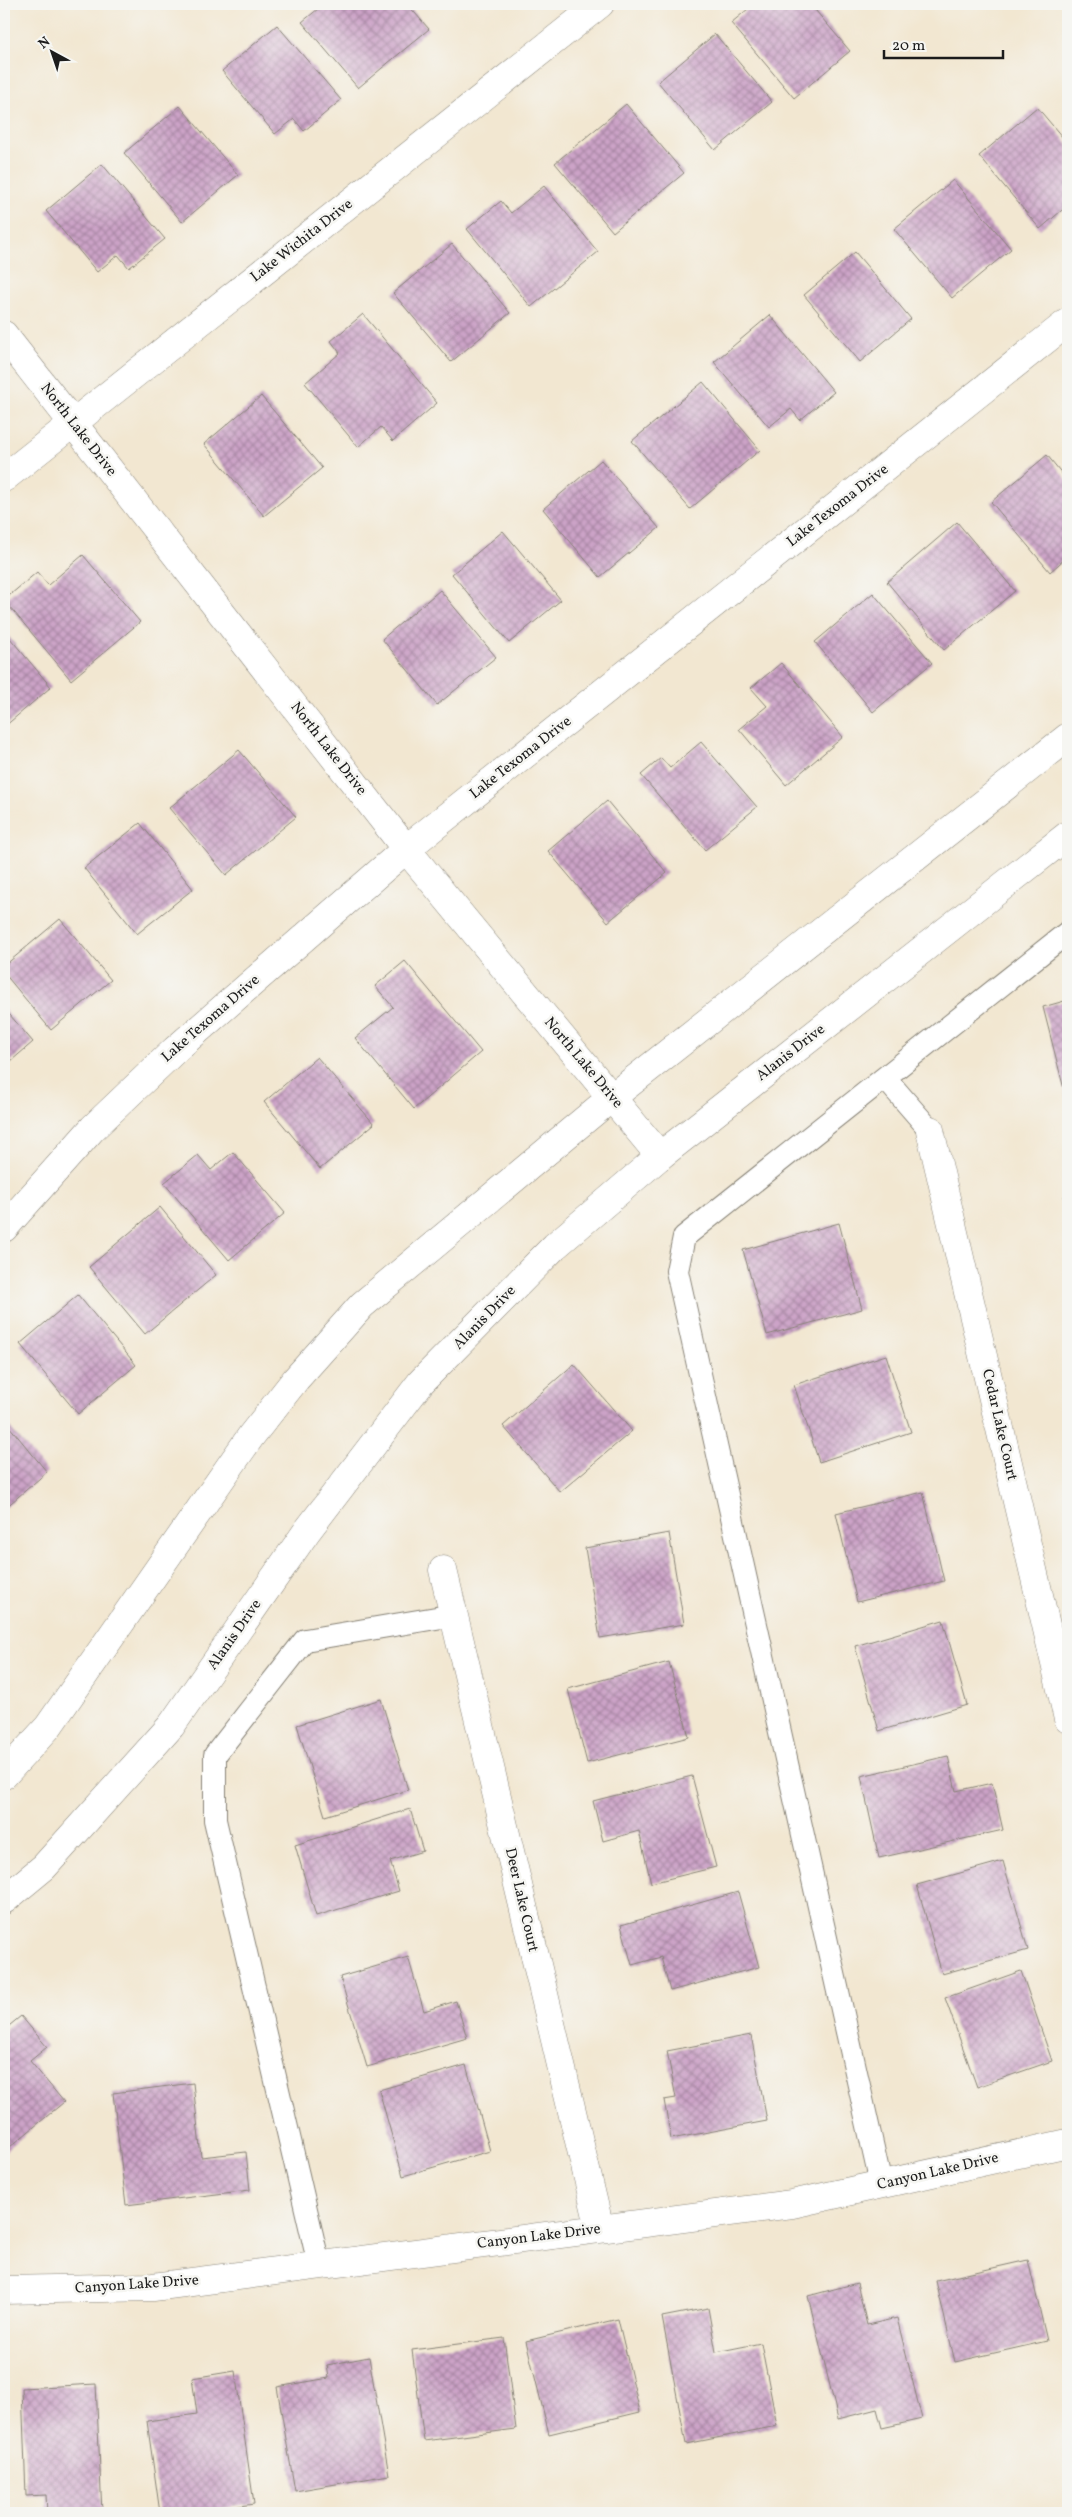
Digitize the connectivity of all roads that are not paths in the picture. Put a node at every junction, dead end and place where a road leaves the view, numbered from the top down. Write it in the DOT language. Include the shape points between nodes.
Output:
graph roads {
  1 [pos="600,4"];
  2 [pos="1068,322"];
  3 [pos="4,335"];
  4 [pos="73,423"];
  5 [pos="4,478"];
  6 [pos="1068,737"];
  7 [pos="1068,835"];
  8 [pos="406,849"];
  9 [pos="1068,932"];
  10 [pos="885,1078"];
  11 [pos="611,1098"];
  12 [pos="930,1130"];
  13 [pos="660,1156"];
  14 [pos="4,1228"];
  15 [pos="443,1570"];
  16 [pos="454,1615"];
  17 [pos="1068,1720"];
  18 [pos="4,1775"];
  19 [pos="4,1900"];
  20 [pos="1068,2143"];
  21 [pos="881,2184"];
  22 [pos="600,2229"];
  23 [pos="320,2265"];
  24 [pos="4,2290"];
  1 -- 4 [label="street, Lake Wichita Drive"];
  2 -- 8 [label="street, Lake Texoma Drive"];
  3 -- 4 [label="street, North Lake Drive"];
  4 -- 5 [label="street, Lake Wichita Drive"];
  4 -- 8 [label="street, North Lake Drive"];
  6 -- 11 [label="street"];
  7 -- 13 [label="street, Alanis Drive"];
  8 -- 11 [label="street, North Lake Drive"];
  8 -- 14 [label="street, Lake Texoma Drive" via="175,1050 93,1128"];
  9 -- 10 [label="lane"];
  10 -- 12 [label="lane"];
  10 -- 21 [label="lane" via="684,1237 676,1271"];
  11 -- 13 [label="street, North Lake Drive"];
  11 -- 18 [label="street" via="362,1305 296,1379 252,1436 48,1727"];
  12 -- 17 [label="street, Cedar Lake Court"];
  13 -- 19 [label="street, Alanis Drive" via="554,1246 421,1382 307,1531 171,1726 44,1867"];
  15 -- 16 [label="street, Deer Lake Court"];
  16 -- 22 [label="street, Deer Lake Court"];
  16 -- 23 [label="lane" via="306,1640 215,1755 215,1820"];
  20 -- 21 [label="street, Canyon Lake Drive"];
  21 -- 22 [label="street, Canyon Lake Drive" via="792,2204"];
  22 -- 23 [label="street, Canyon Lake Drive"];
  23 -- 24 [label="street, Canyon Lake Drive" via="153,2287"];
}
